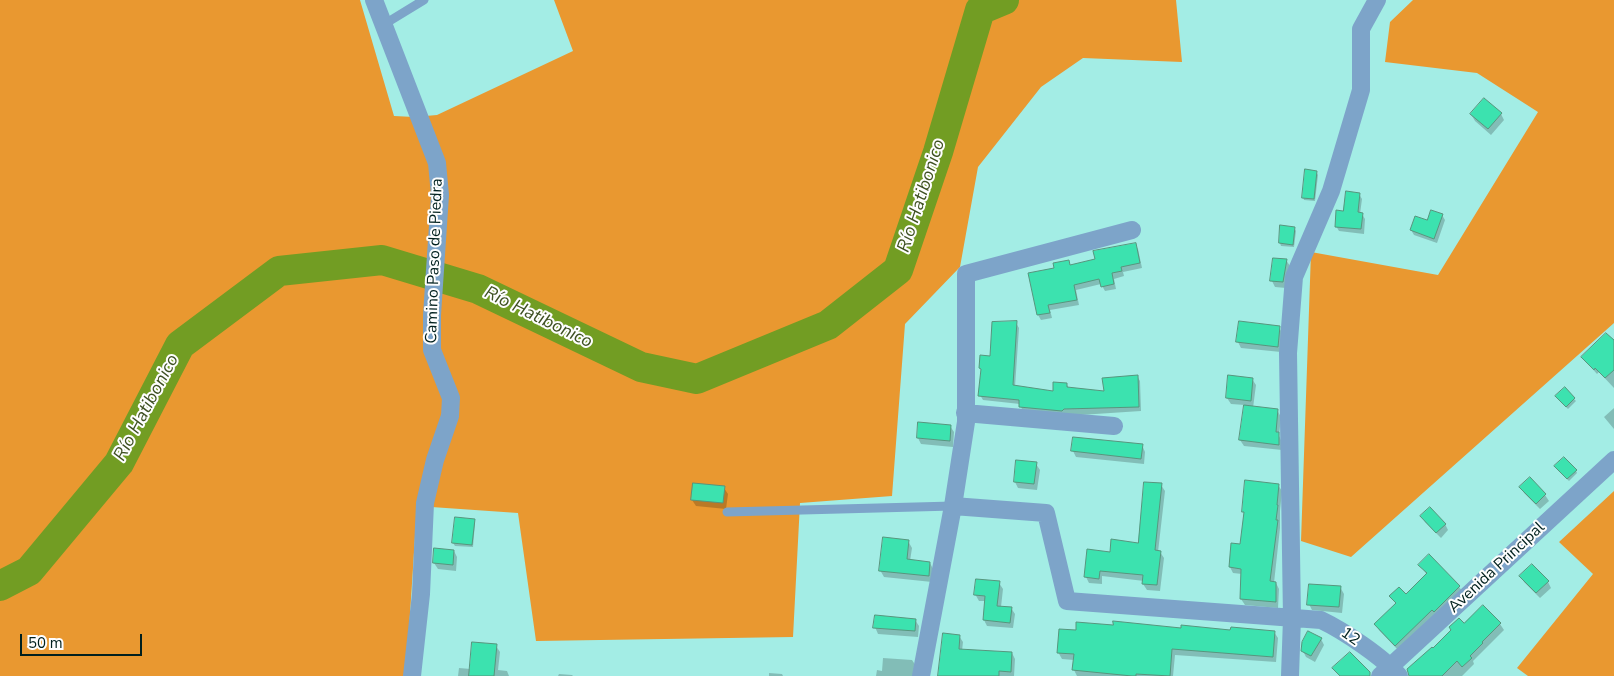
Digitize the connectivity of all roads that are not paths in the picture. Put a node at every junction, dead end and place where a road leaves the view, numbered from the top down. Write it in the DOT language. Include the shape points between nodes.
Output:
graph roads {
  1 [pos="374,0"];
  2 [pos="424,0"];
  3 [pos="1377,0"];
  4 [pos="383,25"];
  5 [pos="1132,230"];
  6 [pos="965,413"];
  7 [pos="1114,426"];
  8 [pos="1614,460"];
  9 [pos="953,506"];
  10 [pos="727,512"];
  11 [pos="1292,618"];
  12 [pos="1390,673"];
  13 [pos="412,676"];
  14 [pos="921,676"];
  15 [pos="1290,676"];
  1 -- 4 [label="street, Camino Paso de Piedra"];
  2 -- 4 [label="lane"];
  3 -- 11 [label="street" via="1361,28 1361,90 1334,182 1294,277 1288,352"];
  4 -- 13 [label="street, Camino Paso de Piedra" via="437,163 440,195 432,350 451,398 450,416 425,503 421,594"];
  5 -- 6 [label="street" via="966,274"];
  6 -- 7 [label="street"];
  6 -- 9 [label="street"];
  8 -- 12 [label="street, Avenida Principal"];
  9 -- 10 [label="lane"];
  9 -- 11 [label="street, 12" via="1046,513 1066,601"];
  9 -- 14 [label="street"];
  11 -- 12 [label="street, 12" via="1321,620 1336,627"];
  11 -- 15 [label="street"];
}
